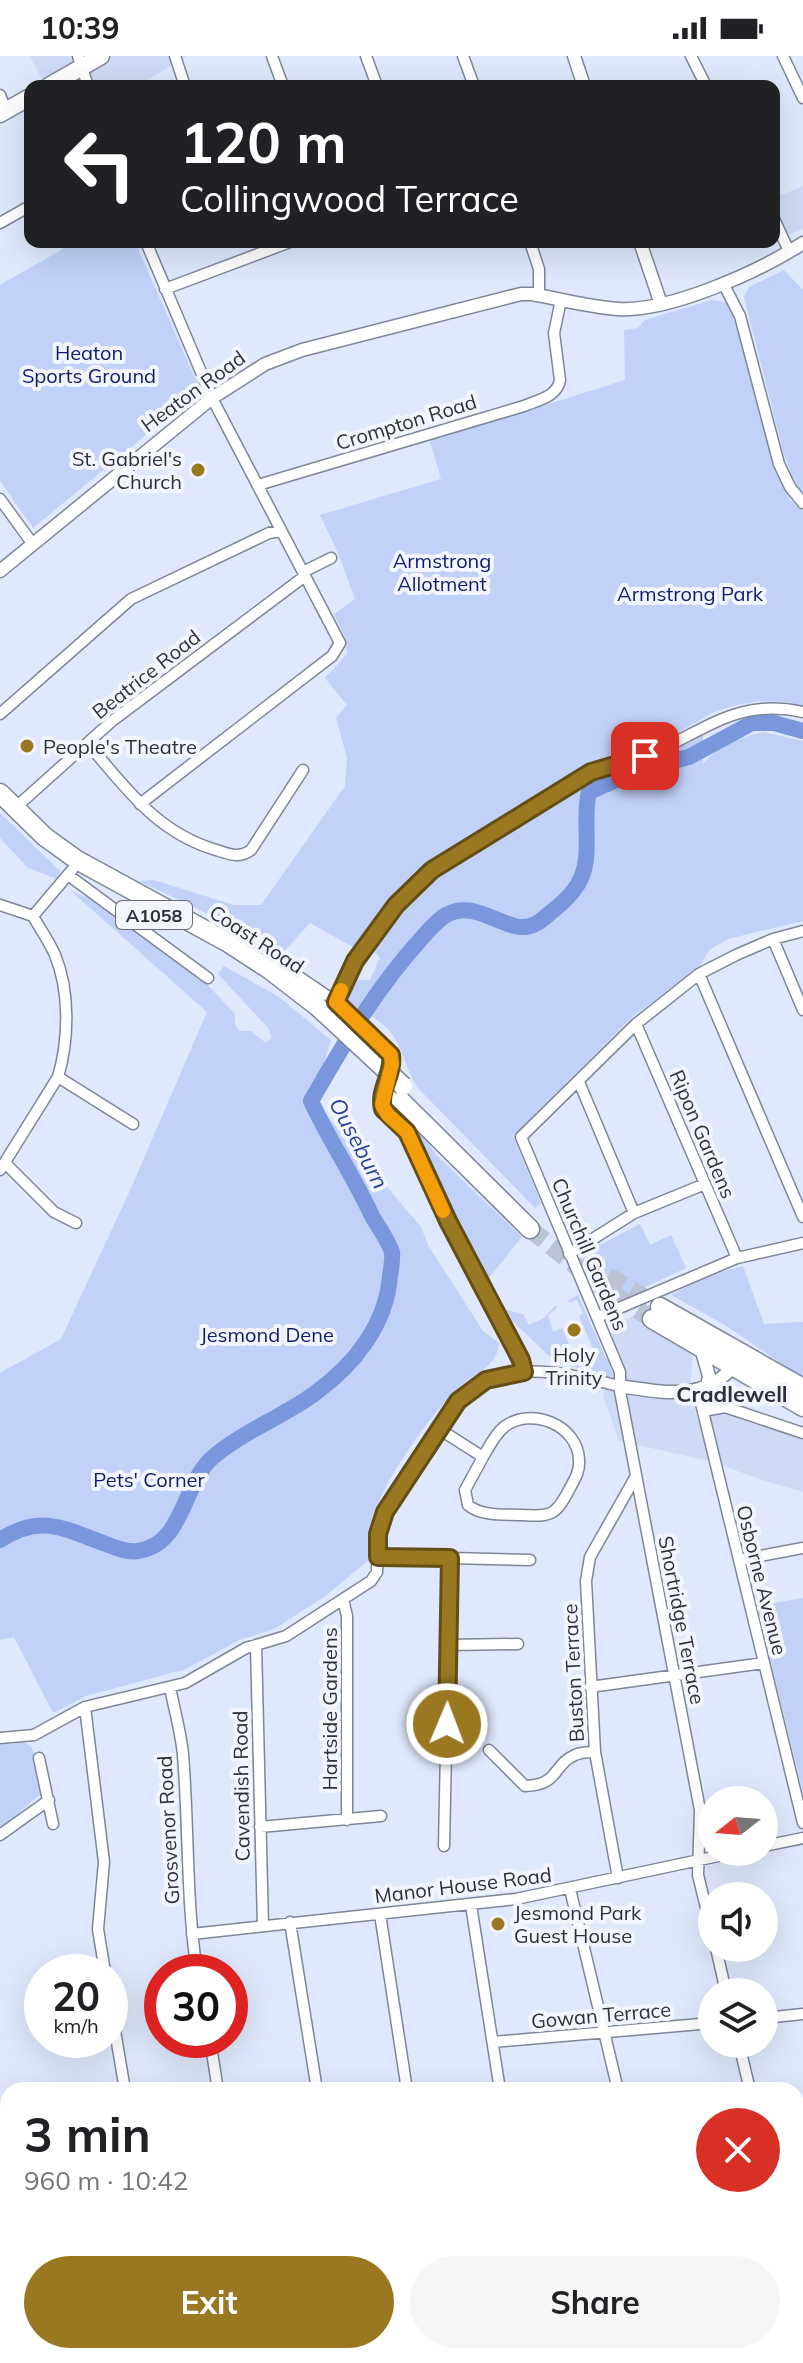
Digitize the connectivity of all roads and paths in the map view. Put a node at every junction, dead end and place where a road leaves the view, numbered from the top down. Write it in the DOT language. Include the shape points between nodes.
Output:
graph roads {
  1 [pos="101,56"];
  2 [pos="175,56"];
  3 [pos="272,56"];
  4 [pos="366,56"];
  5 [pos="463,56"];
  6 [pos="574,56"];
  7 [pos="691,56"];
  8 [pos="783,56"];
  9 [pos="80,62"];
  10 [pos="57,80"];
  11 [pos="183,80"];
  12 [pos="281,80"];
  13 [pos="375,80"];
  14 [pos="469,80"];
  15 [pos="582,80"];
  16 [pos="703,80"];
  17 [pos="803,98"];
  18 [pos="24,99"];
  19 [pos="2,106"];
  20 [pos="24,209"];
  21 [pos="0,223"];
  22 [pos="780,232"];
  23 [pos="803,243"];
  24 [pos="148,248"];
  25 [pos="274,248"];
  26 [pos="532,248"];
  27 [pos="642,248"];
  28 [pos="789,251"];
  29 [pos="723,283"];
  30 [pos="165,289"];
  31 [pos="539,295"];
  32 [pos="561,300"];
  33 [pos="661,304"];
  34 [pos="212,398"];
  35 [pos="258,485"];
  36 [pos="0,499"];
  37 [pos="803,503"];
  38 [pos="281,531"];
  39 [pos="32,543"];
  40 [pos="331,558"];
  41 [pos="0,571"];
  42 [pos="304,574"];
  43 [pos="803,712"];
  44 [pos="0,714"];
  45 [pos="88,744"];
  46 [pos="303,770"];
  47 [pos="0,793"];
  48 [pos="140,804"];
  49 [pos="8,807"];
  50 [pos="70,872"];
  51 [pos="0,905"];
  52 [pos="33,916"];
  53 [pos="803,931"];
  54 [pos="773,939"];
  55 [pos="280,964"];
  56 [pos="699,974"];
  57 [pos="208,978"];
  58 [pos="322,1008"];
  59 [pos="803,1010"];
  60 [pos="636,1024"];
  61 [pos="58,1077"];
  62 [pos="579,1082"];
  63 [pos="133,1124"];
  64 [pos="3,1166"];
  65 [pos="705,1184"];
  66 [pos="634,1213"];
  67 [pos="803,1217"];
  68 [pos="76,1223"];
  69 [pos="533,1225"];
  70 [pos="803,1243"];
  71 [pos="569,1254"];
  72 [pos="737,1258"];
  73 [pos="598,1317"];
  74 [pos="701,1348"];
  75 [pos="731,1356"];
  76 [pos="524,1372"];
  77 [pos="705,1385"];
  78 [pos="619,1386"];
  79 [pos="803,1388"];
  80 [pos="725,1407"];
  81 [pos="803,1407"];
  82 [pos="703,1411"];
  83 [pos="439,1429"];
  84 [pos="803,1433"];
  85 [pos="483,1457"];
  86 [pos="636,1476"];
  87 [pos="803,1548"];
  88 [pos="378,1557"];
  89 [pos="450,1558"];
  90 [pos="530,1560"];
  91 [pos="739,1560"];
  92 [pos="343,1599"];
  93 [pos="518,1644"];
  94 [pos="256,1645"];
  95 [pos="449,1645"];
  96 [pos="764,1663"];
  97 [pos="675,1676"];
  98 [pos="170,1687"];
  99 [pos="590,1687"];
  100 [pos="85,1707"];
  101 [pos="0,1738"];
  102 [pos="489,1750"];
  103 [pos="595,1752"];
  104 [pos="39,1758"];
  105 [pos="49,1800"];
  106 [pos="381,1816"];
  107 [pos="347,1820"];
  108 [pos="803,1823"];
  109 [pos="53,1824"];
  110 [pos="260,1827"];
  111 [pos="0,1835"];
  112 [pos="803,1838"];
  113 [pos="778,1843"];
  114 [pos="444,1846"];
  115 [pos="697,1862"];
  116 [pos="618,1878"];
  117 [pos="701,1882"];
  118 [pos="570,1889"];
  119 [pos="471,1905"];
  120 [pos="380,1914"];
  121 [pos="290,1922"];
  122 [pos="263,1926"];
  123 [pos="192,1934"];
  124 [pos="102,1954"];
  125 [pos="195,1954"];
  126 [pos="803,2014"];
  127 [pos="778,2017"];
  128 [pos="698,2024"];
  129 [pos="604,2032"];
  130 [pos="493,2042"];
  131 [pos="120,2058"];
  132 [pos="213,2058"];
  133 [pos="742,2058"];
  134 [pos="124,2082"];
  135 [pos="217,2082"];
  136 [pos="316,2082"];
  137 [pos="406,2082"];
  138 [pos="499,2082"];
  139 [pos="616,2082"];
  140 [pos="748,2082"];
  1 -- 9 [label="main road"];
  2 -- 11 [label="street"];
  3 -- 12 [label="street"];
  4 -- 13 [label="street"];
  5 -- 14 [label="street"];
  6 -- 15 [label="street"];
  7 -- 16 [label="street"];
  8 -- 17 [label="street"];
  9 -- 10 [label="main road"];
  18 -- 19 [label="main road"];
  20 -- 21 [label="street"];
  22 -- 28 [label="street"];
  23 -- 28 [label="street"];
  24 -- 30 [label="street"];
  25 -- 30 [label="street"];
  26 -- 31 [label="street" via="539,267"];
  27 -- 33 [label="street"];
  28 -- 29 [label="street, Heaton Road"];
  29 -- 33 [label="street, Heaton Road"];
  29 -- 37 [label="street" via="740,316 779,464"];
  30 -- 34 [label="street"];
  31 -- 32 [label="street, Heaton Road"];
  31 -- 34 [label="street, Heaton Road" via="498,298 302,350 257,368"];
  32 -- 33 [label="street, Heaton Road" via="617,309"];
  32 -- 35 [label="street, Crompton Road" via="554,333 560,384 553,393"];
  34 -- 35 [label="street"];
  34 -- 39 [label="street, Heaton Road"];
  35 -- 38 [label="street"];
  36 -- 39 [label="street"];
  38 -- 42 [label="street"];
  38 -- 44 [label="street" via="131,599"];
  39 -- 41 [label="street, Heaton Road"];
  40 -- 42 [label="street, Beatrice Road"];
  42 -- 45 [label="street, Beatrice Road"];
  42 -- 48 [label="street" via="339,637 339,648"];
  43 -- 58 [label="street" via="739,712 645,756 591,772 447,859 396,905"];
  45 -- 48 [label="street"];
  45 -- 49 [label="street, Beatrice Road"];
  46 -- 48 [label="street" via="243,855 178,835"];
  47 -- 49 [label="highway, Coast Road / A1058"];
  49 -- 50 [label="highway, Coast Road / A1058"];
  49 -- 58 [label="highway, Coast Road / A1058" via="77,860 227,942"];
  50 -- 52 [label="street"];
  50 -- 57 [label="street"];
  50 -- 58 [label="highway, Coast Road / A1058"];
  51 -- 52 [label="street"];
  52 -- 61 [label="street" via="55,955 65,998"];
  53 -- 54 [label="street"];
  54 -- 56 [label="street"];
  54 -- 59 [label="street"];
  55 -- 58 [label="street"];
  56 -- 60 [label="street"];
  56 -- 67 [label="street"];
  58 -- 69 [label="highway, Coast Road / A1058"];
  58 -- 76 [label="street" via="346,1011 389,1052 383,1109 410,1138"];
  60 -- 62 [label="street"];
  60 -- 65 [label="street, Ripon Gardens"];
  61 -- 63 [label="street"];
  61 -- 64 [label="street"];
  62 -- 66 [label="street"];
  62 -- 71 [label="street, Churchill Gardens" via="521,1137"];
  64 -- 68 [label="street" via="54,1212"];
  65 -- 66 [label="street"];
  65 -- 72 [label="street, Ripon Gardens"];
  66 -- 71 [label="street"];
  70 -- 72 [label="street"];
  71 -- 73 [label="street, Churchill Gardens"];
  72 -- 73 [label="street"];
  73 -- 78 [label="street, Churchill Gardens" via="620,1372"];
  74 -- 75 [label="highway"];
  74 -- 75 [label="highway" via="656,1313"];
  74 -- 77 [label="street"];
  75 -- 77 [label="street" via="719,1381"];
  75 -- 79 [label="highway"];
  75 -- 81 [label="highway"];
  76 -- 78 [label="street" via="566,1374"];
  76 -- 83 [label="street" via="472,1388"];
  77 -- 78 [label="street" via="673,1393"];
  77 -- 80 [label="street"];
  77 -- 82 [label="street, Osborne Avenue"];
  78 -- 86 [label="street, Shortridge Terrace"];
  80 -- 82 [label="street"];
  80 -- 84 [label="street"];
  82 -- 91 [label="street, Osborne Avenue"];
  83 -- 85 [label="street"];
  83 -- 88 [label="street" via="385,1512"];
  85 -- 85 [label="street" via="503,1428 534,1418 569,1434 579,1462 560,1508 541,1516 481,1512 468,1505 465,1490"];
  86 -- 97 [label="street, Shortridge Terrace"];
  86 -- 99 [label="street, Buston Terrace" via="590,1557"];
  87 -- 91 [label="street"];
  88 -- 89 [label="street"];
  88 -- 92 [label="street" via="375,1576"];
  89 -- 90 [label="street"];
  89 -- 95 [label="street"];
  91 -- 96 [label="street, Osborne Avenue"];
  92 -- 94 [label="street" via="286,1636"];
  92 -- 107 [label="street, Hartside Gardens"];
  93 -- 95 [label="street"];
  94 -- 98 [label="street"];
  94 -- 110 [label="street, Cavendish Road"];
  95 -- 114 [label="street"];
  96 -- 97 [label="street"];
  96 -- 108 [label="street, Osborne Avenue"];
  97 -- 99 [label="street"];
  97 -- 115 [label="street, Shortridge Terrace" via="700,1810"];
  98 -- 100 [label="street"];
  98 -- 123 [label="street, Grosvenor Road" via="183,1755"];
  99 -- 103 [label="street, Buston Terrace"];
  100 -- 101 [label="street" via="34,1735"];
  100 -- 124 [label="street" via="104,1862 98,1929"];
  102 -- 103 [label="street" via="525,1786 541,1785 570,1758"];
  103 -- 116 [label="street, Buston Terrace"];
  104 -- 105 [label="street"];
  105 -- 109 [label="street"];
  105 -- 111 [label="street"];
  106 -- 107 [label="street"];
  107 -- 110 [label="street"];
  110 -- 122 [label="street, Cavendish Road"];
  112 -- 113 [label="street"];
  115 -- 116 [label="street, Manor House Road"];
  115 -- 117 [label="street, Shortridge Terrace"];
  116 -- 118 [label="street, Manor House Road"];
  118 -- 119 [label="street, Manor House Road"];
  118 -- 129 [label="street"];
  119 -- 120 [label="street, Manor House Road"];
  119 -- 130 [label="street"];
  120 -- 121 [label="street, Manor House Road"];
  120 -- 137 [label="street"];
  121 -- 122 [label="street, Manor House Road"];
  121 -- 136 [label="street"];
  122 -- 123 [label="street, Manor House Road"];
  123 -- 125 [label="street, Grosvenor Road"];
  126 -- 127 [label="street"];
  128 -- 129 [label="street, Gowan Terrace"];
  129 -- 130 [label="street, Gowan Terrace"];
  129 -- 139 [label="street"];
  130 -- 138 [label="street"];
  131 -- 134 [label="street"];
  132 -- 135 [label="street"];
  133 -- 140 [label="street"];
}
